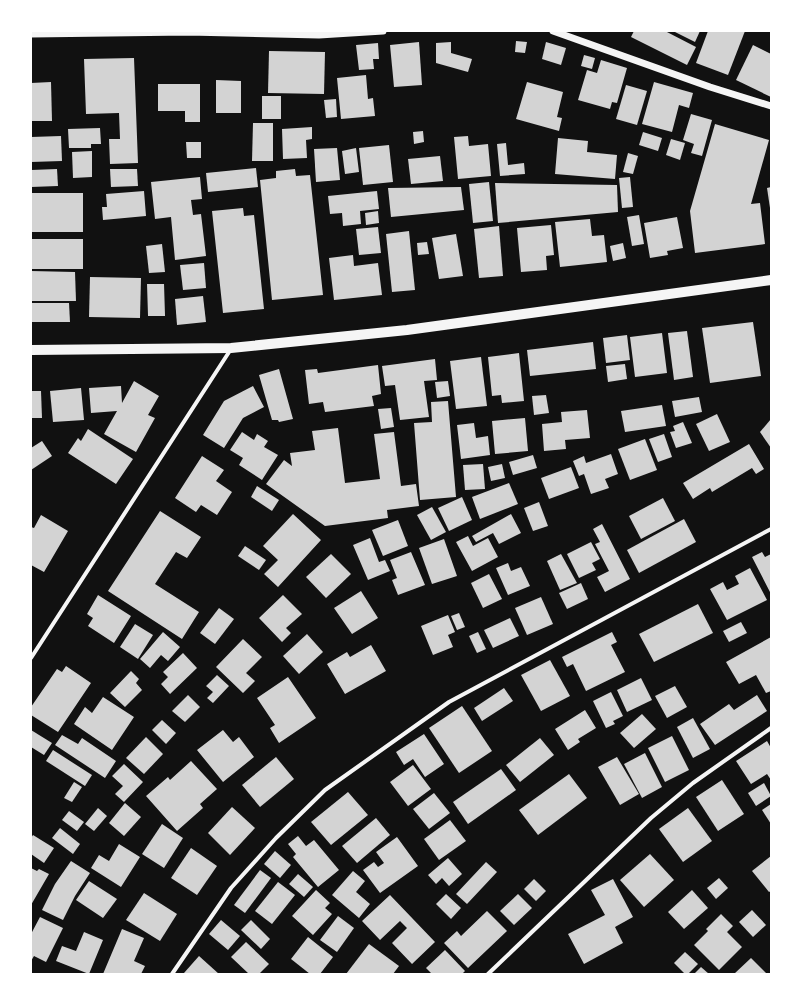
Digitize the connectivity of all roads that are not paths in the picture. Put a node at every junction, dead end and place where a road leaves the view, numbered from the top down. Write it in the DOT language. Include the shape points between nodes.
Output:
graph roads {
  1 [pos="383,31"];
  2 [pos="553,31"];
  3 [pos="31,34"];
  4 [pos="771,106"];
  5 [pos="771,280"];
  6 [pos="231,348"];
  7 [pos="31,350"];
  8 [pos="771,529"];
  9 [pos="31,658"];
  10 [pos="771,728"];
  11 [pos="172,974"];
  12 [pos="488,974"];
  1 -- 3 [label="street" via="319,35 188,32"];
  2 -- 4 [label="street"];
  5 -- 6 [label="main road" via="415,329"];
  6 -- 7 [label="main road"];
  6 -- 9 [label="street"];
  8 -- 11 [label="street" via="449,702 325,790 276,838 231,888"];
  10 -- 12 [label="street" via="693,783 651,818"];
}
